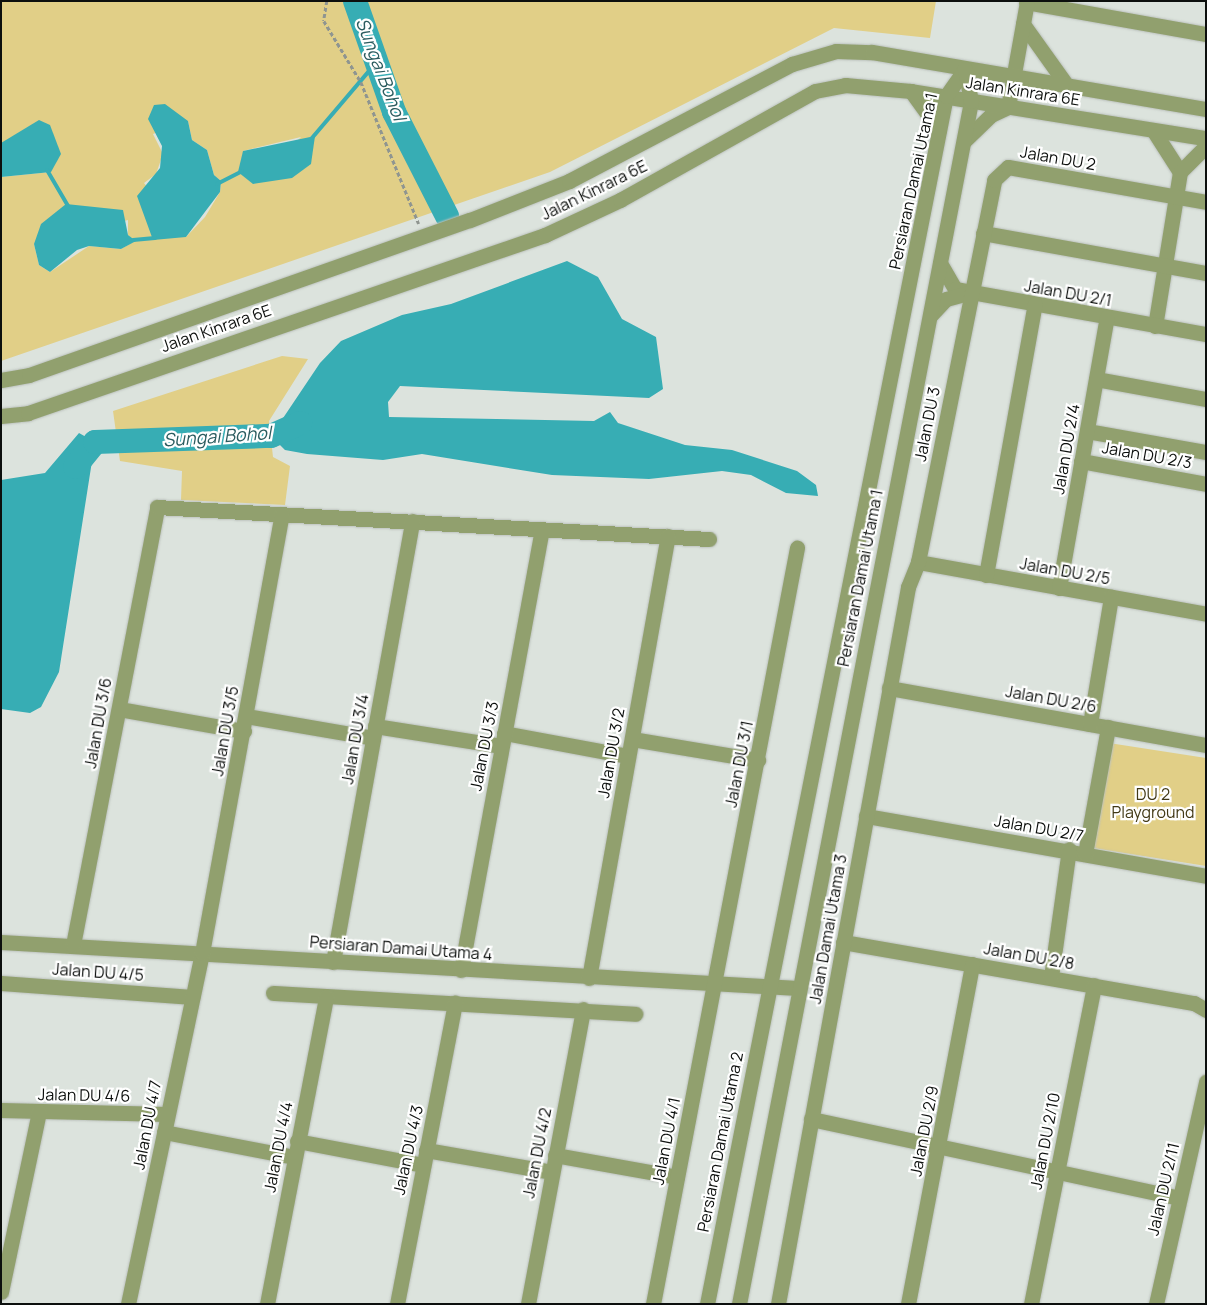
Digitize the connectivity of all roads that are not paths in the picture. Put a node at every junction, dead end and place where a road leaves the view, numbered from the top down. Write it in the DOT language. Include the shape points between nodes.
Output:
graph roads {
  1 [pos="1027,2"];
  2 [pos="1022,24"];
  3 [pos="1206,34"];
  4 [pos="965,69"];
  5 [pos="1013,77"];
  6 [pos="1068,87"];
  7 [pos="911,91"];
  8 [pos="946,96"];
  9 [pos="972,101"];
  10 [pos="1008,107"];
  11 [pos="1206,108"];
  12 [pos="939,130"];
  13 [pos="1153,130"];
  14 [pos="1206,138"];
  15 [pos="964,141"];
  16 [pos="1206,146"];
  17 [pos="1180,172"];
  18 [pos="1179,198"];
  19 [pos="1206,202"];
  20 [pos="983,232"];
  21 [pos="940,263"];
  22 [pos="1167,266"];
  23 [pos="1206,273"];
  24 [pos="970,293"];
  25 [pos="1034,304"];
  26 [pos="929,316"];
  27 [pos="1107,317"];
  28 [pos="1156,326"];
  29 [pos="1206,334"];
  30 [pos="1096,379"];
  31 [pos="1,380"];
  32 [pos="1206,399"];
  33 [pos="1,416"];
  34 [pos="1087,431"];
  35 [pos="1206,452"];
  36 [pos="1081,461"];
  37 [pos="1206,484"];
  38 [pos="282,514"];
  39 [pos="412,522"];
  40 [pos="542,529"];
  41 [pos="668,536"];
  42 [pos="708,539"];
  43 [pos="797,548"];
  44 [pos="918,562"];
  45 [pos="986,574"];
  46 [pos="1059,588"];
  47 [pos="1111,597"];
  48 [pos="1206,614"];
  49 [pos="889,688"];
  50 [pos="119,709"];
  51 [pos="245,724"];
  52 [pos="1090,724"];
  53 [pos="1108,727"];
  54 [pos="374,732"];
  55 [pos="632,739"];
  56 [pos="502,740"];
  57 [pos="1206,745"];
  58 [pos="628,756"];
  59 [pos="758,760"];
  60 [pos="866,816"];
  61 [pos="1069,849"];
  62 [pos="1086,854"];
  63 [pos="1206,876"];
  64 [pos="1,942"];
  65 [pos="844,942"];
  66 [pos="73,945"];
  67 [pos="202,953"];
  68 [pos="333,962"];
  69 [pos="972,964"];
  70 [pos="462,970"];
  71 [pos="1051,977"];
  72 [pos="589,978"];
  73 [pos="1,983"];
  74 [pos="714,985"];
  75 [pos="1094,985"];
  76 [pos="768,988"];
  77 [pos="798,988"];
  78 [pos="273,993"];
  79 [pos="192,997"];
  80 [pos="326,997"];
  81 [pos="455,1003"];
  82 [pos="582,1009"];
  83 [pos="1206,1010"];
  84 [pos="636,1014"];
  85 [pos="1206,1082"];
  86 [pos="1,1110"];
  87 [pos="39,1112"];
  88 [pos="167,1114"];
  89 [pos="811,1119"];
  90 [pos="164,1132"];
  91 [pos="297,1141"];
  92 [pos="939,1147"];
  93 [pos="426,1150"];
  94 [pos="555,1155"];
  95 [pos="294,1157"];
  96 [pos="423,1165"];
  97 [pos="1057,1170"];
  98 [pos="552,1172"];
  99 [pos="677,1177"];
  100 [pos="1178,1198"];
  101 [pos="1,1292"];
  102 [pos="128,1304"];
  103 [pos="266,1304"];
  104 [pos="398,1304"];
  105 [pos="528,1304"];
  106 [pos="653,1304"];
  107 [pos="707,1304"];
  108 [pos="739,1304"];
  109 [pos="778,1304"];
  110 [pos="908,1304"];
  111 [pos="1031,1304"];
  112 [pos="1156,1304"];
  1 -- 2 [label="street"];
  1 -- 3 [label="street"];
  2 -- 5 [label="street"];
  2 -- 6 [label="street"];
  4 -- 5 [label="street, Jalan Kinrara 6E"];
  4 -- 8 [label="street, Persiaran Damai Utama 1"];
  4 -- 9 [label="street, Persiaran Damai Utama 1"];
  4 -- 31 [label="street, Jalan Kinrara 6E" via="872,52 836,52 792,64 569,181 425,236 29,375"];
  5 -- 6 [label="street, Jalan Kinrara 6E"];
  5 -- 10 [label="street"];
  6 -- 11 [label="street, Jalan Kinrara 6E"];
  7 -- 8 [label="street, Jalan Kinrara 6E"];
  7 -- 12 [label="street"];
  7 -- 33 [label="street, Jalan Kinrara 6E" via="844,85 814,91 620,200 545,234 28,413"];
  8 -- 9 [label="street, Jalan Kinrara 6E"];
  8 -- 12 [label="street, Persiaran Damai Utama 1"];
  9 -- 10 [label="street, Jalan Kinrara 6E"];
  9 -- 15 [label="street, Persiaran Damai Utama 1"];
  10 -- 13 [label="street, Jalan Kinrara 6E"];
  10 -- 15 [label="street" via="983,121"];
  12 -- 76 [label="street, Persiaran Damai Utama 1"];
  13 -- 14 [label="street, Jalan Kinrara 6E"];
  13 -- 17 [label="street"];
  15 -- 21 [label="street, Persiaran Damai Utama 1"];
  16 -- 17 [label="street"];
  17 -- 18 [label="street"];
  18 -- 19 [label="street, Jalan DU 2"];
  18 -- 20 [label="street, Jalan DU 2" via="1008,167 994,180"];
  18 -- 22 [label="street"];
  20 -- 22 [label="street"];
  20 -- 24 [label="street, Jalan DU 2"];
  21 -- 24 [label="street, Jalan DU 2/1" via="955,289"];
  21 -- 26 [label="street, Persiaran Damai Utama 1"];
  22 -- 23 [label="street"];
  22 -- 28 [label="street"];
  24 -- 25 [label="street, Jalan DU 2/1"];
  24 -- 26 [label="street" via="946,299"];
  24 -- 44 [label="street, Jalan DU 3"];
  25 -- 27 [label="street, Jalan DU 2/1"];
  25 -- 45 [label="street"];
  26 -- 77 [label="street, Persiaran Damai Utama 1"];
  27 -- 28 [label="street, Jalan DU 2/1"];
  27 -- 30 [label="street, Jalan DU 2/4"];
  28 -- 29 [label="street, Jalan DU 2/1"];
  30 -- 32 [label="street"];
  30 -- 34 [label="street, Jalan DU 2/4"];
  34 -- 35 [label="street"];
  34 -- 36 [label="street, Jalan DU 2/4"];
  36 -- 37 [label="street, Jalan DU 2/3"];
  36 -- 46 [label="street, Jalan DU 2/4"];
  38 -- 39 [label="street"];
  38 -- 50 [label="street, Jalan DU 3/6" via="157,507"];
  38 -- 51 [label="street, Jalan DU 3/5"];
  39 -- 40 [label="street"];
  39 -- 54 [label="street, Jalan DU 3/4"];
  40 -- 41 [label="street"];
  40 -- 56 [label="street, Jalan DU 3/3"];
  41 -- 42 [label="street"];
  41 -- 55 [label="street, Jalan DU 3/2"];
  43 -- 59 [label="street, Jalan DU 3/1"];
  44 -- 45 [label="street, Jalan DU 2/5"];
  44 -- 49 [label="street, Jalan Damai Utama 3" via="908,587"];
  45 -- 46 [label="street, Jalan DU 2/5"];
  46 -- 47 [label="street, Jalan DU 2/5"];
  47 -- 48 [label="street, Jalan DU 2/5"];
  47 -- 52 [label="street"];
  49 -- 52 [label="street, Jalan DU 2/6"];
  49 -- 60 [label="street, Jalan Damai Utama 3"];
  50 -- 51 [label="street"];
  50 -- 66 [label="street, Jalan DU 3/6"];
  51 -- 54 [label="street"];
  51 -- 67 [label="street, Jalan DU 3/5"];
  52 -- 53 [label="street, Jalan DU 2/6"];
  53 -- 57 [label="street, Jalan DU 2/6"];
  53 -- 62 [label="street"];
  54 -- 56 [label="street"];
  54 -- 68 [label="street, Jalan DU 3/4"];
  55 -- 58 [label="street, Jalan DU 3/2"];
  55 -- 59 [label="street"];
  56 -- 58 [label="street"];
  56 -- 70 [label="street, Jalan DU 3/3"];
  58 -- 72 [label="street, Jalan DU 3/2"];
  59 -- 74 [label="street, Jalan DU 3/1"];
  60 -- 61 [label="street, Jalan DU 2/7"];
  60 -- 65 [label="street, Jalan Damai Utama 3"];
  61 -- 62 [label="street, Jalan DU 2/7"];
  61 -- 71 [label="street"];
  62 -- 63 [label="street, Jalan DU 2/7"];
  64 -- 66 [label="street, Persiaran Damai Utama 4"];
  65 -- 69 [label="street, Jalan DU 2/8"];
  65 -- 89 [label="street, Jalan Damai Utama 3"];
  66 -- 67 [label="street, Persiaran Damai Utama 4"];
  67 -- 68 [label="street, Persiaran Damai Utama 4"];
  67 -- 79 [label="street, Jalan DU 4/7"];
  68 -- 70 [label="street, Persiaran Damai Utama 4"];
  69 -- 71 [label="street, Jalan DU 2/8"];
  69 -- 92 [label="street, Jalan DU 2/9"];
  70 -- 72 [label="street, Persiaran Damai Utama 4"];
  71 -- 75 [label="street, Jalan DU 2/8"];
  72 -- 74 [label="street, Persiaran Damai Utama 4"];
  73 -- 79 [label="street, Jalan DU 4/5"];
  74 -- 76 [label="street, Persiaran Damai Utama 4"];
  74 -- 99 [label="street, Jalan DU 4/1"];
  75 -- 83 [label="street, Jalan DU 2/8" via="1194,1003"];
  75 -- 97 [label="street, Jalan DU 2/10"];
  76 -- 77 [label="street, Persiaran Damai Utama 4"];
  76 -- 107 [label="street, Persiaran Damai Utama 2"];
  77 -- 108 [label="street"];
  78 -- 80 [label="street"];
  79 -- 88 [label="street, Jalan DU 4/7"];
  80 -- 81 [label="street"];
  80 -- 91 [label="street, Jalan DU 4/4"];
  81 -- 82 [label="street"];
  81 -- 93 [label="street, Jalan DU 4/3"];
  82 -- 84 [label="street"];
  82 -- 94 [label="street, Jalan DU 4/2"];
  85 -- 100 [label="street, Jalan DU 2/11"];
  86 -- 87 [label="street, Jalan DU 4/6"];
  87 -- 88 [label="street, Jalan DU 4/6"];
  87 -- 101 [label="street"];
  88 -- 90 [label="street, Jalan DU 4/7"];
  89 -- 92 [label="street"];
  89 -- 109 [label="street, Jalan Damai Utama 3"];
  90 -- 95 [label="street"];
  90 -- 102 [label="street, Jalan DU 4/7"];
  91 -- 95 [label="street, Jalan DU 4/4"];
  91 -- 96 [label="street"];
  92 -- 97 [label="street"];
  92 -- 110 [label="street, Jalan DU 2/9"];
  93 -- 96 [label="street, Jalan DU 4/3"];
  93 -- 98 [label="street"];
  94 -- 98 [label="street, Jalan DU 4/2"];
  94 -- 99 [label="street"];
  95 -- 103 [label="street, Jalan DU 4/4"];
  96 -- 104 [label="street, Jalan DU 4/3"];
  97 -- 100 [label="street"];
  97 -- 111 [label="street, Jalan DU 2/10"];
  98 -- 105 [label="street, Jalan DU 4/2"];
  99 -- 106 [label="street, Jalan DU 4/1"];
  100 -- 112 [label="street, Jalan DU 2/11"];
}
